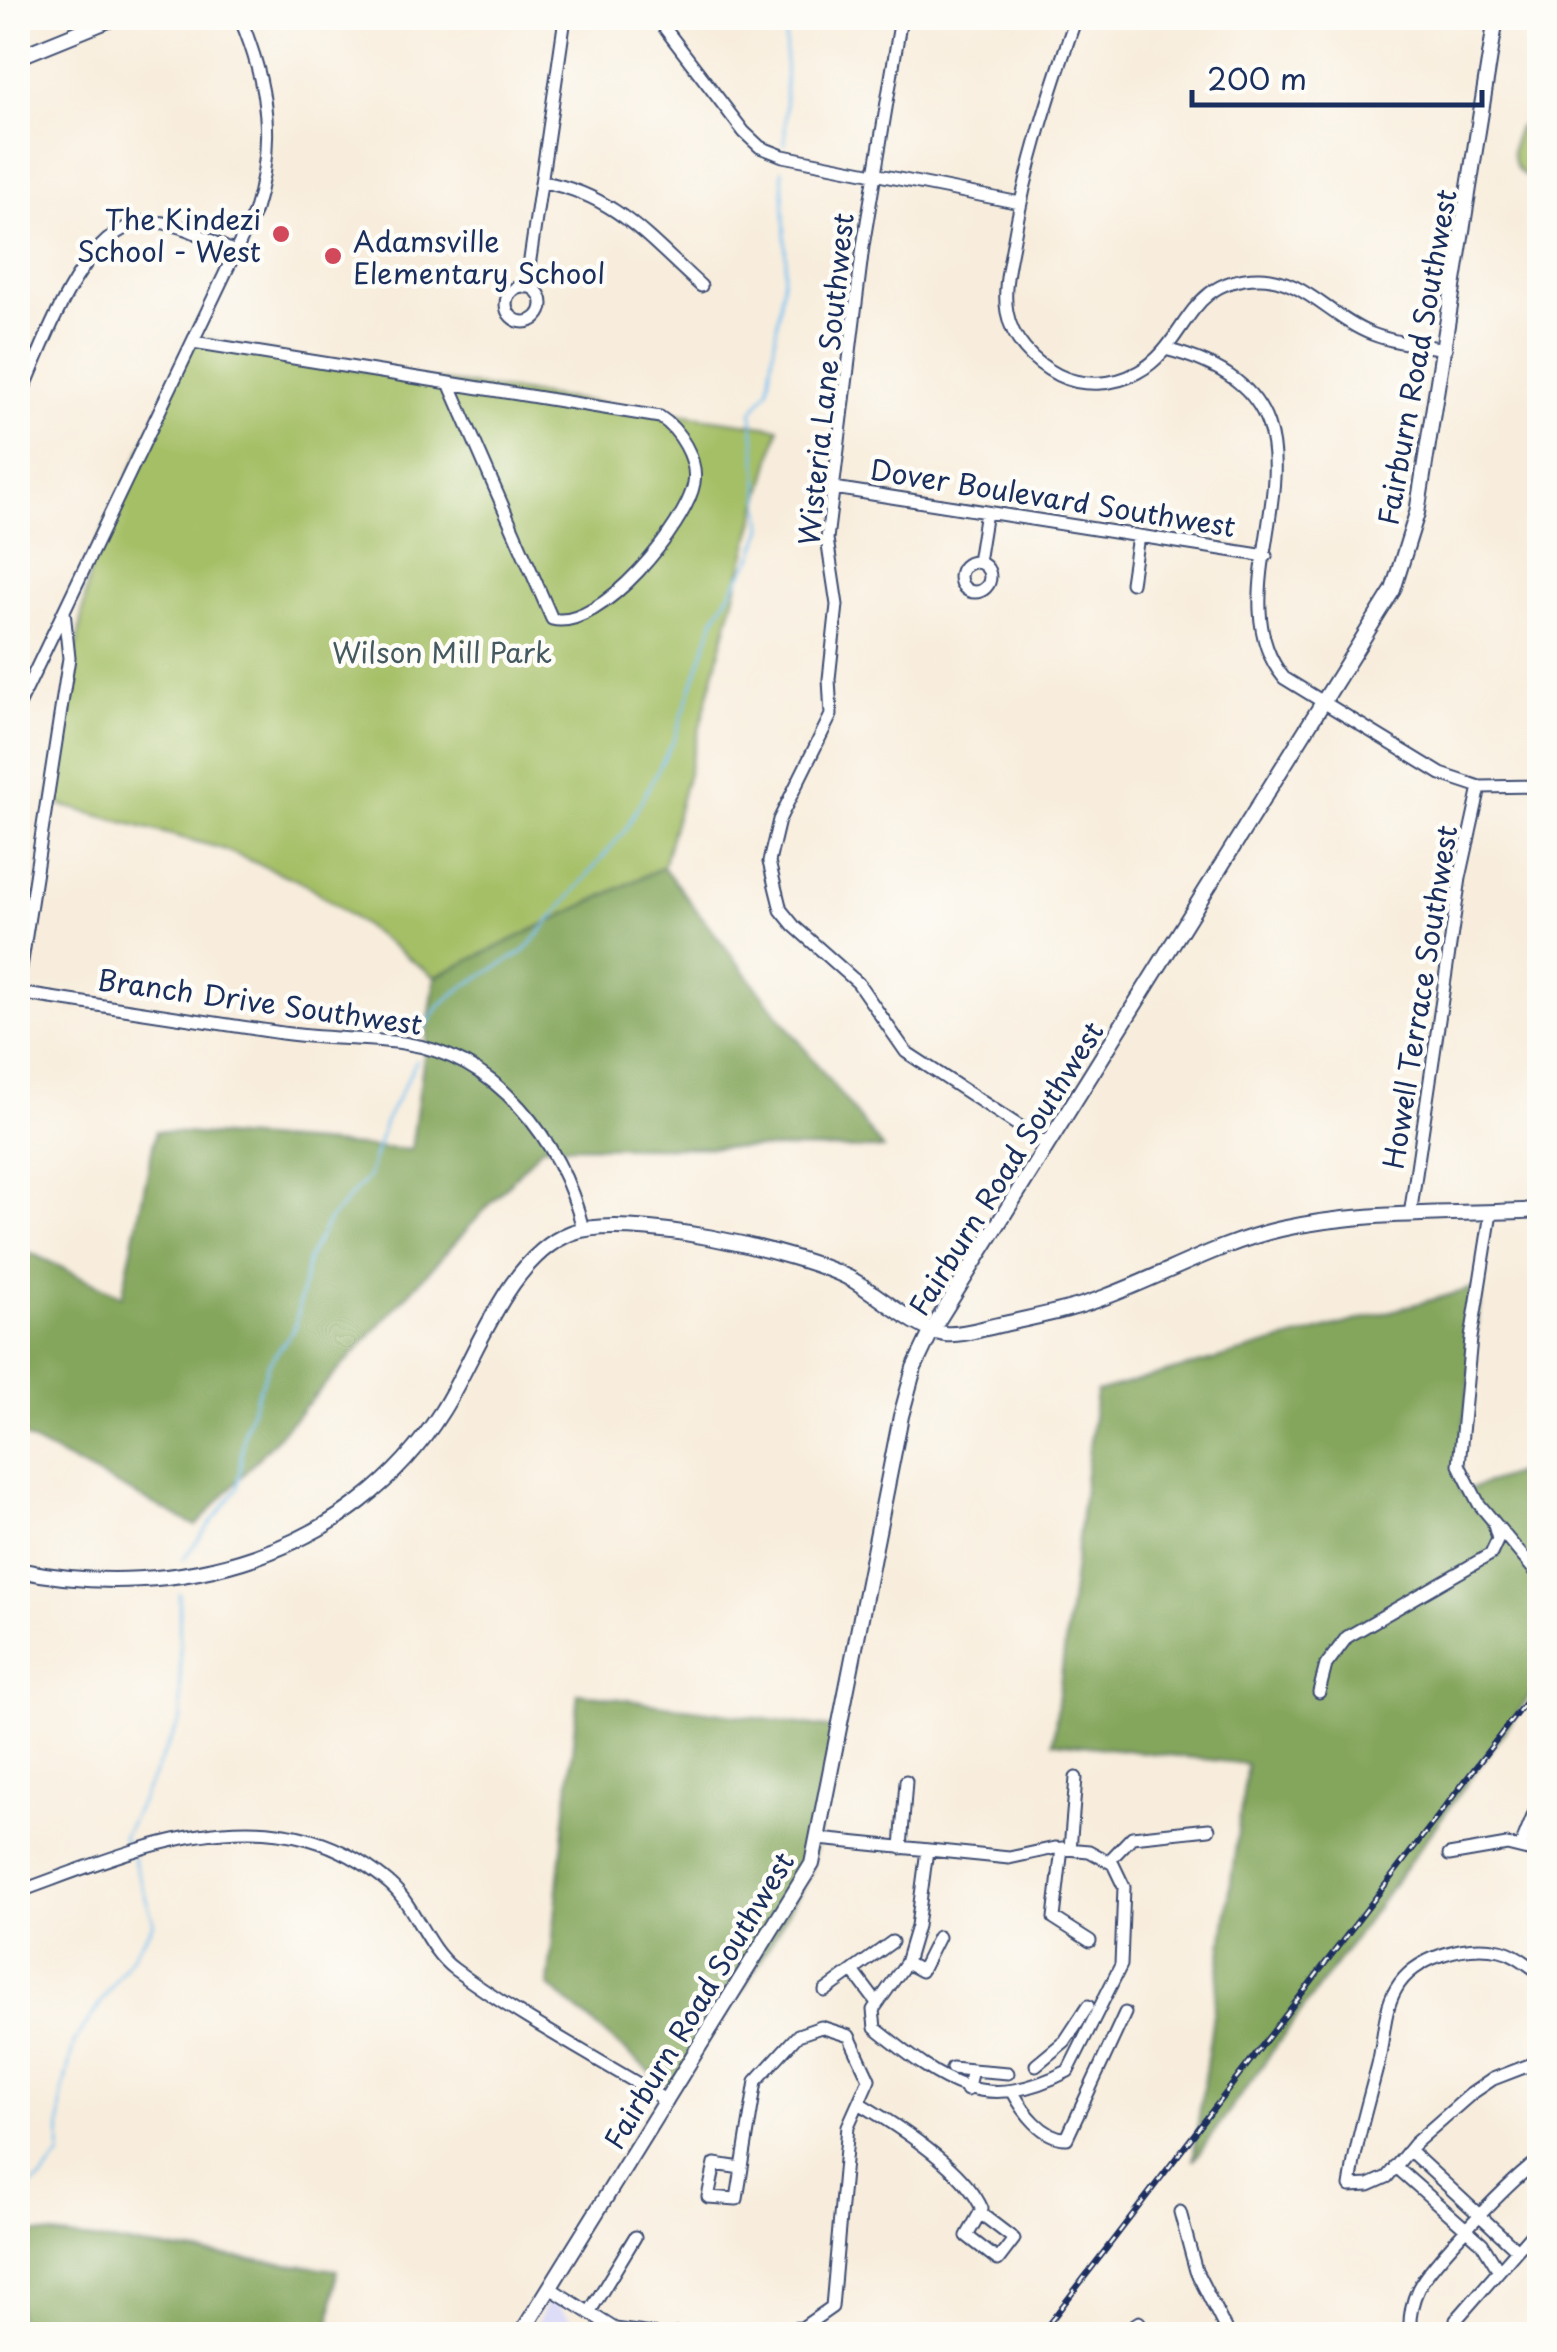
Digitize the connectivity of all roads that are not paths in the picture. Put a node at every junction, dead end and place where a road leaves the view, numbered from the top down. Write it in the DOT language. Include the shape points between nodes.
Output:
graph roads {
  1 [pos="114,18"];
  2 [pos="240,18"];
  3 [pos="565,18"];
  4 [pos="657,18"];
  5 [pos="901,18"];
  6 [pos="1076,18"];
  7 [pos="1496,18"];
  8 [pos="18,57"];
  9 [pos="875,172"];
  10 [pos="542,182"];
  11 [pos="1020,203"];
  12 [pos="236,253"];
  13 [pos="700,286"];
  14 [pos="526,287"];
  15 [pos="193,342"];
  16 [pos="1165,349"];
  17 [pos="1446,349"];
  18 [pos="449,383"];
  19 [pos="18,402"];
  20 [pos="834,488"];
  21 [pos="986,512"];
  22 [pos="1138,536"];
  23 [pos="1266,556"];
  24 [pos="978,562"];
  25 [pos="1131,582"];
  26 [pos="64,610"];
  27 [pos="1323,704"];
  28 [pos="18,707"];
  29 [pos="1540,786"];
  30 [pos="1480,788"];
  31 [pos="18,990"];
  32 [pos="1048,1145"];
  33 [pos="1540,1210"];
  34 [pos="1491,1213"];
  35 [pos="1410,1216"];
  36 [pos="584,1229"];
  37 [pos="932,1330"];
  38 [pos="1493,1521"];
  39 [pos="18,1570"];
  40 [pos="1534,1570"];
  41 [pos="1319,1692"];
  42 [pos="1076,1778"];
  43 [pos="906,1781"];
  44 [pos="1540,1799"];
  45 [pos="1209,1829"];
  46 [pos="819,1839"];
  47 [pos="1521,1846"];
  48 [pos="901,1848"];
  49 [pos="1066,1849"];
  50 [pos="927,1850"];
  51 [pos="1540,1853"];
  52 [pos="1449,1855"];
  53 [pos="1109,1861"];
  54 [pos="18,1892"];
  55 [pos="938,1938"];
  56 [pos="1090,1940"];
  57 [pos="892,1942"];
  58 [pos="906,1963"];
  59 [pos="853,1971"];
  60 [pos="1540,1973"];
  61 [pos="825,1991"];
  62 [pos="878,2003"];
  63 [pos="1088,2006"];
  64 [pos="1124,2013"];
  65 [pos="1068,2037"];
  66 [pos="1082,2050"];
  67 [pos="1540,2061"];
  68 [pos="1098,2063"];
  69 [pos="1036,2065"];
  70 [pos="952,2068"];
  71 [pos="972,2070"];
  72 [pos="1008,2073"];
  73 [pos="968,2090"];
  74 [pos="1014,2092"];
  75 [pos="667,2101"];
  76 [pos="859,2104"];
  77 [pos="1409,2150"];
  78 [pos="1540,2160"];
  79 [pos="1396,2166"];
  80 [pos="741,2168"];
  81 [pos="1180,2212"];
  82 [pos="980,2213"];
  83 [pos="1480,2217"];
  84 [pos="1540,2224"];
  85 [pos="1467,2229"];
  86 [pos="635,2237"];
  87 [pos="1517,2250"];
  88 [pos="1498,2269"];
  89 [pos="550,2288"];
  90 [pos="589,2313"];
  91 [pos="1140,2322"];
  92 [pos="710,2333"];
  93 [pos="521,2334"];
  94 [pos="653,2334"];
  95 [pos="676,2334"];
  96 [pos="1126,2334"];
  97 [pos="1228,2334"];
  98 [pos="1410,2334"];
  99 [pos="1461,2334"];
  1 -- 8 [label="street"];
  2 -- 12 [label="street" via="262,76 269,140 265,178"];
  3 -- 10 [label="street"];
  4 -- 9 [label="street" via="760,147"];
  5 -- 9 [label="street, Wisteria Lane Southwest"];
  6 -- 11 [label="street"];
  7 -- 17 [label="street, Fairburn Road Southwest"];
  9 -- 11 [label="street"];
  9 -- 20 [label="street, Wisteria Lane Southwest"];
  10 -- 13 [label="street" via="605,201"];
  10 -- 14 [label="street"];
  11 -- 16 [label="street" via="1006,299 1012,328 1032,357 1064,378 1100,384 1137,373"];
  12 -- 15 [label="street"];
  12 -- 19 [label="street" via="157,222 112,233 84,264"];
  15 -- 18 [label="street"];
  15 -- 26 [label="street"];
  16 -- 17 [label="street" via="1204,296 1230,282 1258,278 1298,287 1372,334"];
  16 -- 23 [label="street" via="1224,372 1264,420 1277,473"];
  17 -- 27 [label="street, Fairburn Road Southwest" via="1408,552 1391,593"];
  18 -- 18 [label="street" via="672,424 694,467 689,498 631,580 599,610 574,621 552,619"];
  20 -- 21 [label="street, Dover Boulevard Southwest"];
  20 -- 32 [label="street, Wisteria Lane Southwest" via="827,539 837,606 831,715 773,834 773,891 794,926 858,982 906,1052"];
  21 -- 22 [label="street, Dover Boulevard Southwest"];
  21 -- 24 [label="street"];
  22 -- 23 [label="street, Dover Boulevard Southwest"];
  22 -- 25 [label="street"];
  23 -- 27 [label="street" via="1258,612 1264,646 1284,678"];
  26 -- 28 [label="street"];
  26 -- 31 [label="street" via="68,658"];
  27 -- 30 [label="street" via="1441,774"];
  27 -- 32 [label="street, Fairburn Road Southwest"];
  29 -- 30 [label="street"];
  30 -- 35 [label="street, Howell Terrace Southwest" via="1460,878"];
  31 -- 36 [label="street, Branch Drive Southwest" via="298,1035 404,1043 450,1056 494,1081 530,1117 564,1176"];
  32 -- 37 [label="street, Fairburn Road Southwest"];
  33 -- 34 [label="street"];
  34 -- 35 [label="street"];
  34 -- 38 [label="street" via="1457,1452 1464,1480"];
  35 -- 37 [label="street" via="1280,1229 1069,1310 955,1334"];
  36 -- 37 [label="street" via="625,1226 795,1256 853,1280"];
  36 -- 39 [label="street" via="550,1244 524,1268 443,1410 403,1462 310,1533 244,1563 148,1581"];
  37 -- 46 [label="street, Fairburn Road Southwest" via="901,1416"];
  38 -- 40 [label="street"];
  38 -- 41 [label="street" via="1498,1539 1491,1554 1346,1637 1326,1665"];
  42 -- 49 [label="street"];
  43 -- 48 [label="street"];
  44 -- 47 [label="street"];
  45 -- 53 [label="street" via="1132,1837"];
  46 -- 48 [label="street"];
  46 -- 75 [label="street, Fairburn Road Southwest" via="797,1894"];
  47 -- 51 [label="street"];
  47 -- 52 [label="street"];
  48 -- 50 [label="street"];
  49 -- 50 [label="street" via="1009,1858"];
  49 -- 53 [label="street"];
  49 -- 56 [label="street" via="1054,1918"];
  50 -- 58 [label="street"];
  53 -- 66 [label="street" via="1124,1887 1121,1965"];
  54 -- 75 [label="street" via="194,1833 263,1830 306,1839 351,1855 393,1887 450,1967"];
  55 -- 58 [label="street" via="920,1971"];
  57 -- 59 [label="street"];
  58 -- 62 [label="street"];
  59 -- 61 [label="street"];
  59 -- 62 [label="street"];
  60 -- 79 [label="street" via="1502,1950 1468,1948 1428,1962 1400,1982 1359,2122 1350,2186 1387,2178"];
  62 -- 73 [label="street" via="875,2028"];
  63 -- 65 [label="street"];
  64 -- 68 [label="street"];
  65 -- 66 [label="street"];
  65 -- 69 [label="street"];
  66 -- 68 [label="street"];
  66 -- 74 [label="street" via="1068,2071"];
  67 -- 77 [label="street" via="1470,2094"];
  68 -- 74 [label="street" via="1098,2075 1062,2140 1023,2112"];
  70 -- 71 [label="street"];
  71 -- 72 [label="street"];
  71 -- 73 [label="street"];
  73 -- 74 [label="street"];
  75 -- 89 [label="street, Fairburn Road Southwest"];
  76 -- 80 [label="street" via="869,2079 853,2041 821,2027 798,2035 756,2081"];
  76 -- 82 [label="street" via="895,2124 975,2192"];
  76 -- 92 [label="street" via="848,2126 832,2307 802,2328"];
  77 -- 79 [label="street"];
  77 -- 83 [label="street"];
  78 -- 83 [label="street"];
  79 -- 85 [label="street"];
  81 -- 97 [label="street" via="1196,2271"];
  83 -- 85 [label="street"];
  83 -- 87 [label="street"];
  84 -- 87 [label="street"];
  85 -- 88 [label="street"];
  85 -- 98 [label="street" via="1419,2287"];
  86 -- 90 [label="street"];
  87 -- 88 [label="street"];
  88 -- 99 [label="street" via="1456,2320"];
  89 -- 90 [label="street"];
  89 -- 93 [label="street, Fairburn Road Southwest"];
  90 -- 94 [label="street" via="615,2329"];
  91 -- 96 [label="street"];
  92 -- 95 [label="street"];
}
